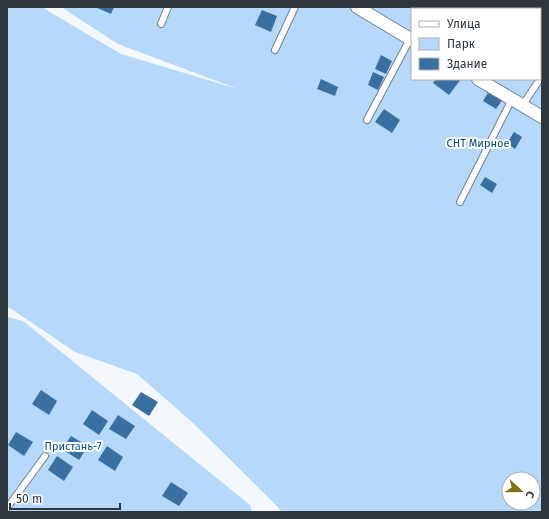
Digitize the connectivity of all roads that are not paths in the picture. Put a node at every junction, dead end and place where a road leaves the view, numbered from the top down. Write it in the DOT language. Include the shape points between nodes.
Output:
graph roads {
  1 [pos="168,7"];
  2 [pos="295,7"];
  3 [pos="357,7"];
  4 [pos="161,24"];
  5 [pos="411,39"];
  6 [pos="274,50"];
  7 [pos="480,80"];
  8 [pos="538,80"];
  9 [pos="517,103"];
  10 [pos="542,117"];
  11 [pos="367,120"];
  12 [pos="460,202"];
  13 [pos="45,456"];
  14 [pos="7,508"];
  1 -- 4 [label="lane"];
  2 -- 6 [label="lane"];
  3 -- 5 [label="street"];
  5 -- 11 [label="lane"];
  7 -- 9 [label="street"];
  8 -- 9 [label="lane"];
  9 -- 10 [label="street"];
  9 -- 12 [label="lane"];
  13 -- 14 [label="lane"];
}
